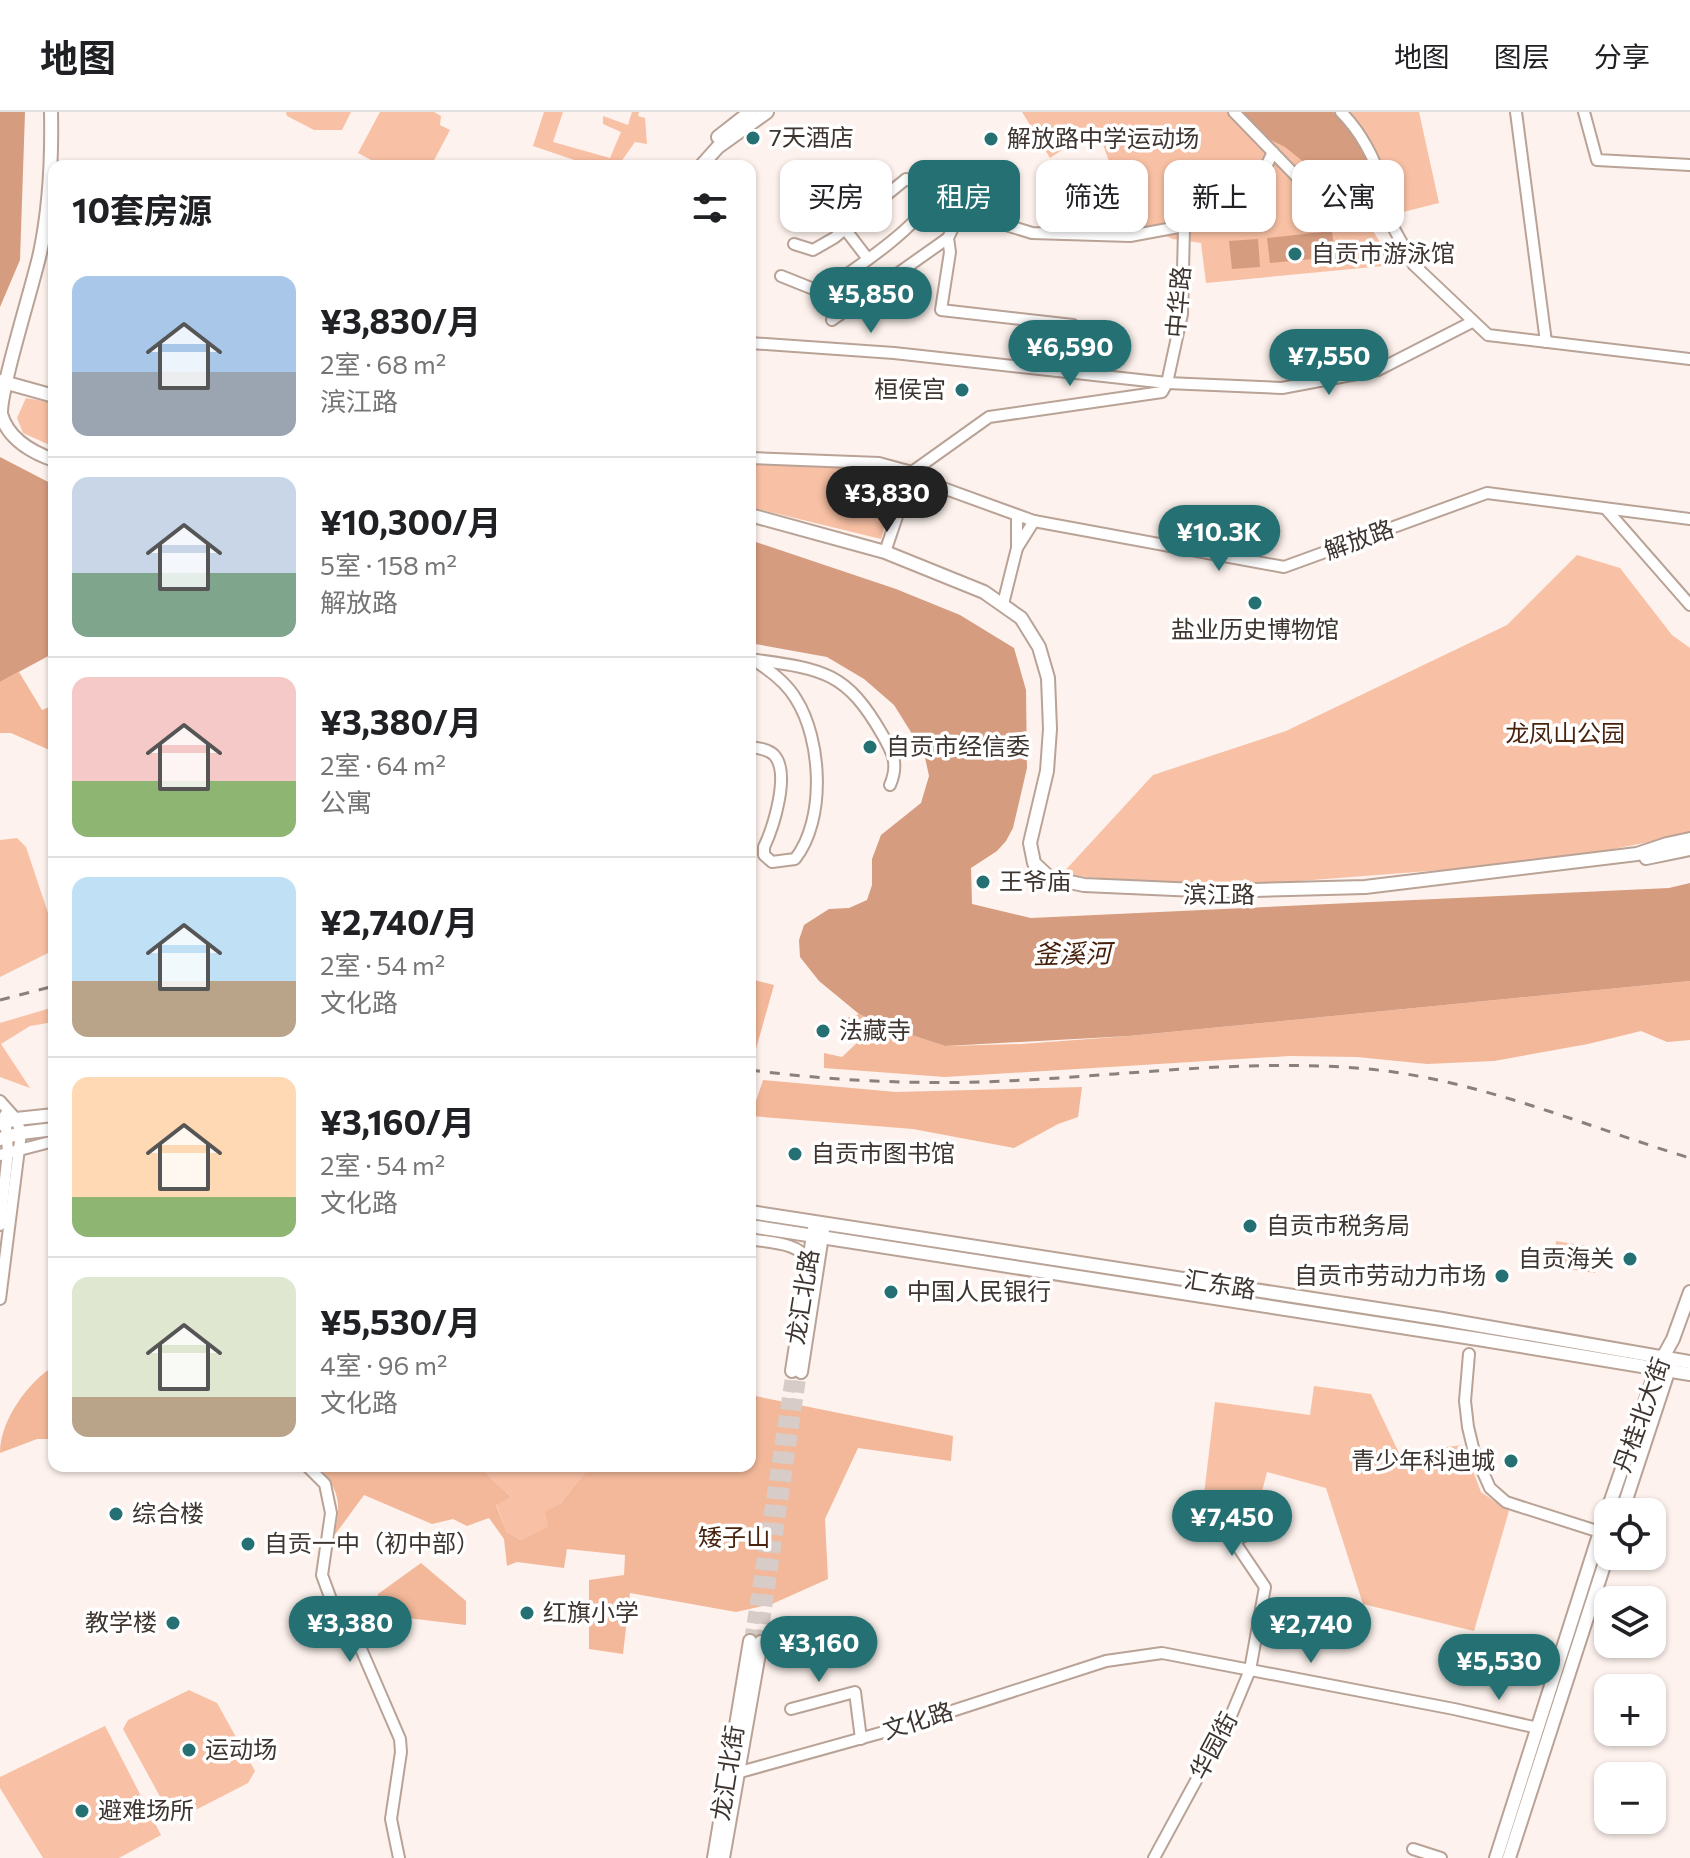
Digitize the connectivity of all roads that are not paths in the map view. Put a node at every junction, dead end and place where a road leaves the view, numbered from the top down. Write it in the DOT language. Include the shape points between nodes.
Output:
graph roads {
  1 [pos="51,112"];
  2 [pos="750,112"];
  3 [pos="767,112"];
  4 [pos="1234,112"];
  5 [pos="1341,112"];
  6 [pos="1516,112"];
  7 [pos="1584,112"];
  8 [pos="1273,152"];
  9 [pos="52,160"];
  10 [pos="696,160"];
  11 [pos="706,160"];
  12 [pos="1269,160"];
  13 [pos="1374,160"];
  14 [pos="1690,165"];
  15 [pos="1292,172"];
  16 [pos="892,190"];
  17 [pos="48,199"];
  18 [pos="1164,231"];
  19 [pos="840,232"];
  20 [pos="847,232"];
  21 [pos="1184,232"];
  22 [pos="1396,232"];
  23 [pos="948,238"];
  24 [pos="794,244"];
  25 [pos="868,259"];
  26 [pos="781,276"];
  27 [pos="827,287"];
  28 [pos="846,310"];
  29 [pos="832,320"];
  30 [pos="1472,322"];
  31 [pos="1073,325"];
  32 [pos="1546,342"];
  33 [pos="756,343"];
  34 [pos="1690,359"];
  35 [pos="2,382"];
  36 [pos="1167,383"];
  37 [pos="48,394"];
  38 [pos="48,458"];
  39 [pos="756,458"];
  40 [pos="912,472"];
  41 [pos="1606,509"];
  42 [pos="1017,516"];
  43 [pos="756,517"];
  44 [pos="1690,519"];
  45 [pos="1034,521"];
  46 [pos="1017,548"];
  47 [pos="885,552"];
  48 [pos="1003,604"];
  49 [pos="1690,605"];
  50 [pos="756,659"];
  51 [pos="756,662"];
  52 [pos="756,748"];
  53 [pos="890,785"];
  54 [pos="1690,839"];
  55 [pos="1690,849"];
  56 [pos="1690,856"];
  57 [pos="1638,861"];
  58 [pos="3,1105"];
  59 [pos="48,1116"];
  60 [pos="7,1122"];
  61 [pos="48,1130"];
  62 [pos="10,1136"];
  63 [pos="48,1142"];
  64 [pos="9,1152"];
  65 [pos="756,1213"];
  66 [pos="819,1222"];
  67 [pos="0,1225"];
  68 [pos="756,1227"];
  69 [pos="817,1236"];
  70 [pos="756,1240"];
  71 [pos="809,1261"];
  72 [pos="1690,1292"];
  73 [pos="0,1299"];
  74 [pos="1469,1354"];
  75 [pos="1690,1362"];
  76 [pos="1665,1364"];
  77 [pos="1690,1374"];
  78 [pos="313,1472"];
  79 [pos="1613,1498"];
  80 [pos="1626,1498"];
  81 [pos="1215,1521"];
  82 [pos="1259,1528"];
  83 [pos="1594,1530"];
  84 [pos="1234,1541"];
  85 [pos="1594,1551"];
  86 [pos="1602,1570"];
  87 [pos="755,1641"];
  88 [pos="1250,1670"];
  89 [pos="791,1709"];
  90 [pos="1538,1728"];
  91 [pos="861,1739"];
  92 [pos="733,1774"];
  93 [pos="1413,1849"];
  94 [pos="399,1858"];
  95 [pos="714,1858"];
  96 [pos="723,1858"];
  97 [pos="1154,1858"];
  98 [pos="1441,1858"];
  99 [pos="1496,1858"];
  100 [pos="1509,1858"];
  1 -- 9 [label="main road"];
  2 -- 10 [label="main road"];
  3 -- 11 [label="main road"];
  4 -- 8 [label="street"];
  5 -- 13 [label="street"];
  6 -- 32 [label="street"];
  7 -- 14 [label="street" via="1597,160"];
  8 -- 12 [label="street"];
  8 -- 15 [label="street"];
  16 -- 25 [label="street" via="906,179 926,187 928,200 917,220"];
  17 -- 35 [label="main road" via="40,252"];
  18 -- 23 [label="street" via="1130,236 1032,233 993,221 973,207 962,209"];
  19 -- 24 [label="street" via="813,250"];
  20 -- 25 [label="street"];
  21 -- 36 [label="street, 中华路" via="1182,314"];
  22 -- 30 [label="street" via="1414,265"];
  23 -- 28 [label="street"];
  23 -- 31 [label="street" via="941,310"];
  25 -- 27 [label="street"];
  26 -- 27 [label="street" via="821,292"];
  27 -- 28 [label="street"];
  28 -- 29 [label="street"];
  30 -- 32 [label="street" via="1488,335"];
  30 -- 36 [label="street" via="1378,370 1282,388"];
  32 -- 34 [label="street"];
  33 -- 36 [label="street"];
  35 -- 37 [label="main road"];
  35 -- 38 [label="main road" via="0,412 12,438"];
  36 -- 40 [label="street" via="1162,392 989,417"];
  39 -- 40 [label="street, 解放路" via="879,463"];
  40 -- 42 [label="street, 解放路"];
  40 -- 47 [label="street"];
  41 -- 44 [label="street, 解放路"];
  41 -- 45 [label="street, 解放路" via="1487,493 1284,567"];
  41 -- 49 [label="street"];
  42 -- 45 [label="street, 解放路"];
  42 -- 46 [label="street"];
  43 -- 47 [label="main road, 滨江路"];
  45 -- 46 [label="street"];
  46 -- 48 [label="street"];
  47 -- 48 [label="main road, 滨江路"];
  48 -- 54 [label="main road, 滨江路" via="1021,618 1039,647 1048,678 1047,771 1030,843 1034,863 1050,878 1084,885 1219,891 1365,887 1637,854"];
  48 -- 57 [label="main road, 滨江路" via="1033,649 1041,682 1041,770 1024,843 1028,867 1047,884 1082,892 1219,897 1367,893"];
  50 -- 53 [label="street" via="814,669 847,686 870,712 894,754"];
  51 -- 52 [label="street" via="795,697 811,733 816,796 807,838 795,859 772,862 764,855 781,769 774,755"];
  55 -- 57 [label="main road, 滨江路"];
  56 -- 57 [label="main road"];
  58 -- 60 [label="street"];
  59 -- 60 [label="main road"];
  60 -- 62 [label="street"];
  61 -- 62 [label="main road"];
  62 -- 64 [label="street"];
  63 -- 64 [label="street"];
  64 -- 67 [label="street"];
  64 -- 73 [label="street"];
  65 -- 66 [label="main road, 汇东路"];
  66 -- 69 [label="main road, 龙汇北路"];
  66 -- 76 [label="main road, 汇东路" via="1442,1319"];
  68 -- 69 [label="main road, 汇东路"];
  69 -- 71 [label="main road, 龙汇北路"];
  69 -- 71 [label="main road, 龙汇北路" via="796,1372"];
  69 -- 76 [label="main road, 汇东路"];
  70 -- 71 [label="street" via="793,1247"];
  72 -- 76 [label="main road, 丹桂北大街"];
  74 -- 83 [label="street" via="1468,1427 1490,1488 1506,1502"];
  75 -- 76 [label="main road, 汇东路"];
  76 -- 77 [label="main road, 汇东路"];
  76 -- 79 [label="main road, 丹桂北大街"];
  76 -- 80 [label="main road, 丹桂北大街"];
  78 -- 94 [label="street" via="325,1484 331,1513 322,1575 333,1605 355,1635 400,1739 391,1819"];
  81 -- 84 [label="street, 华园街"];
  82 -- 84 [label="street"];
  84 -- 88 [label="street, 华园街" via="1265,1587"];
  85 -- 90 [label="main road, 丹桂北大街"];
  86 -- 100 [label="main road"];
  87 -- 92 [label="main road, 龙汇北街"];
  88 -- 90 [label="street"];
  88 -- 91 [label="street, 文化路" via="1162,1653 1106,1661"];
  88 -- 97 [label="street, 华园街" via="1230,1718"];
  89 -- 91 [label="street" via="855,1692"];
  90 -- 99 [label="main road, 丹桂北大街"];
  91 -- 92 [label="street, 文化路"];
  92 -- 95 [label="main road, 龙汇北街"];
  92 -- 96 [label="main road, 龙汇北街"];
  93 -- 98 [label="street"];
}
